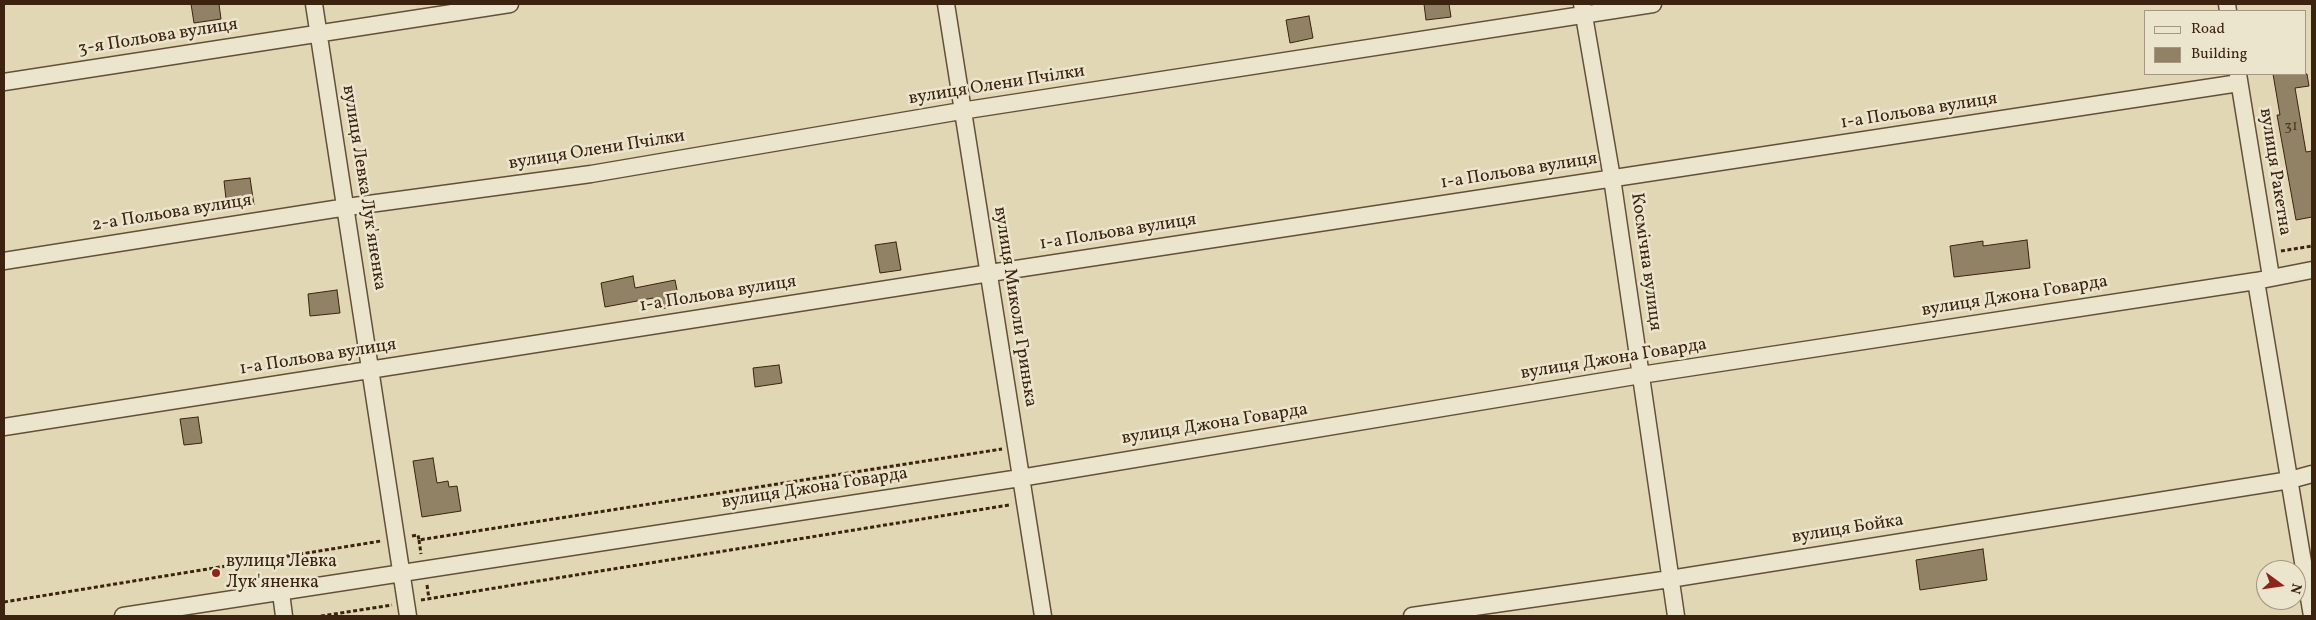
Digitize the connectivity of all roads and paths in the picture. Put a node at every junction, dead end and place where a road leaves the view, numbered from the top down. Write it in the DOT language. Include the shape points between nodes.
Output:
graph roads {
  1 [pos="314,4"];
  2 [pos="510,4"];
  3 [pos="946,4"];
  4 [pos="1653,4"];
  5 [pos="1582,9"];
  6 [pos="318,33"];
  7 [pos="2239,79"];
  8 [pos="4,82"];
  9 [pos="961,111"];
  10 [pos="1612,178"];
  11 [pos="347,207"];
  12 [pos="2312,246"];
  13 [pos="2267,253"];
  14 [pos="4,261"];
  15 [pos="2312,270"];
  16 [pos="990,273"];
  17 [pos="2263,279"];
  18 [pos="371,370"];
  19 [pos="1641,375"];
  20 [pos="4,427"];
  21 [pos="1016,447"];
  22 [pos="2312,474"];
  23 [pos="1020,478"];
  24 [pos="2290,480"];
  25 [pos="1024,502"];
  26 [pos="395,539"];
  27 [pos="401,574"];
  28 [pos="1670,579"];
  29 [pos="281,593"];
  30 [pos="4,602"];
  31 [pos="407,610"];
  32 [pos="123,616"];
  33 [pos="284,616"];
  34 [pos="321,616"];
  35 [pos="1043,616"];
  36 [pos="1412,616"];
  37 [pos="1676,616"];
  38 [pos="2312,616"];
  1 -- 6 [label="street, вулиця Левка Лук'яненка"];
  2 -- 6 [label="street, 3-я Польова вулиця"];
  3 -- 9 [label="street, вулиця Миколи Гринька"];
  4 -- 5 [label="street, вулиця Олени Пчілки"];
  5 -- 9 [label="street, вулиця Олени Пчілки"];
  5 -- 10 [label="street, Космічна вулиця"];
  6 -- 8 [label="street, 3-я Польова вулиця"];
  6 -- 11 [label="street, вулиця Левка Лук'яненка"];
  7 -- 10 [label="street, 1-а Польова вулиця"];
  7 -- 13 [label="street, вулиця Ракетна"];
  9 -- 11 [label="street, вулиця Олени Пчілки" via="591,174"];
  9 -- 16 [label="street, вулиця Миколи Гринька"];
  10 -- 16 [label="street, 1-а Польова вулиця"];
  10 -- 19 [label="street, Космічна вулиця"];
  11 -- 14 [label="street, 2-а Польова вулиця"];
  11 -- 18 [label="street, вулиця Левка Лук'яненка"];
  12 -- 13 [label="path"];
  13 -- 17 [label="street, вулиця Ракетна"];
  15 -- 17 [label="street, вулиця Джона Говарда"];
  16 -- 18 [label="street, 1-а Польова вулиця"];
  16 -- 21 [label="street, вулиця Миколи Гринька"];
  17 -- 19 [label="street, вулиця Джона Говарда"];
  17 -- 24 [label="street, вулиця Ракетна"];
  18 -- 20 [label="street, 1-а Польова вулиця"];
  18 -- 26 [label="street, вулиця Левка Лук'яненка"];
  19 -- 23 [label="street, вулиця Джона Говарда"];
  19 -- 28 [label="street, Космічна вулиця"];
  21 -- 23 [label="street, вулиця Миколи Гринька"];
  21 -- 26 [label="path" via="419,540 418,535"];
  22 -- 24 [label="street, вулиця Бойка"];
  23 -- 25 [label="street, вулиця Миколи Гринька"];
  23 -- 27 [label="street, вулиця Джона Говарда"];
  24 -- 28 [label="street, вулиця Бойка"];
  24 -- 38 [label="street, вулиця Ракетна"];
  25 -- 31 [label="path"];
  25 -- 35 [label="street, вулиця Миколи Гринька"];
  26 -- 27 [label="street, вулиця Левка Лук'яненка"];
  26 -- 30 [label="path"];
  27 -- 29 [label="street, вулиця Джона Говарда"];
  27 -- 31 [label="street, вулиця Левка Лук'яненка"];
  28 -- 36 [label="street, вулиця Бойка"];
  28 -- 37 [label="street, Космічна вулиця"];
  29 -- 32 [label="street, вулиця Джона Говарда"];
  29 -- 33 [label="street"];
  31 -- 34 [label="path"];
}
